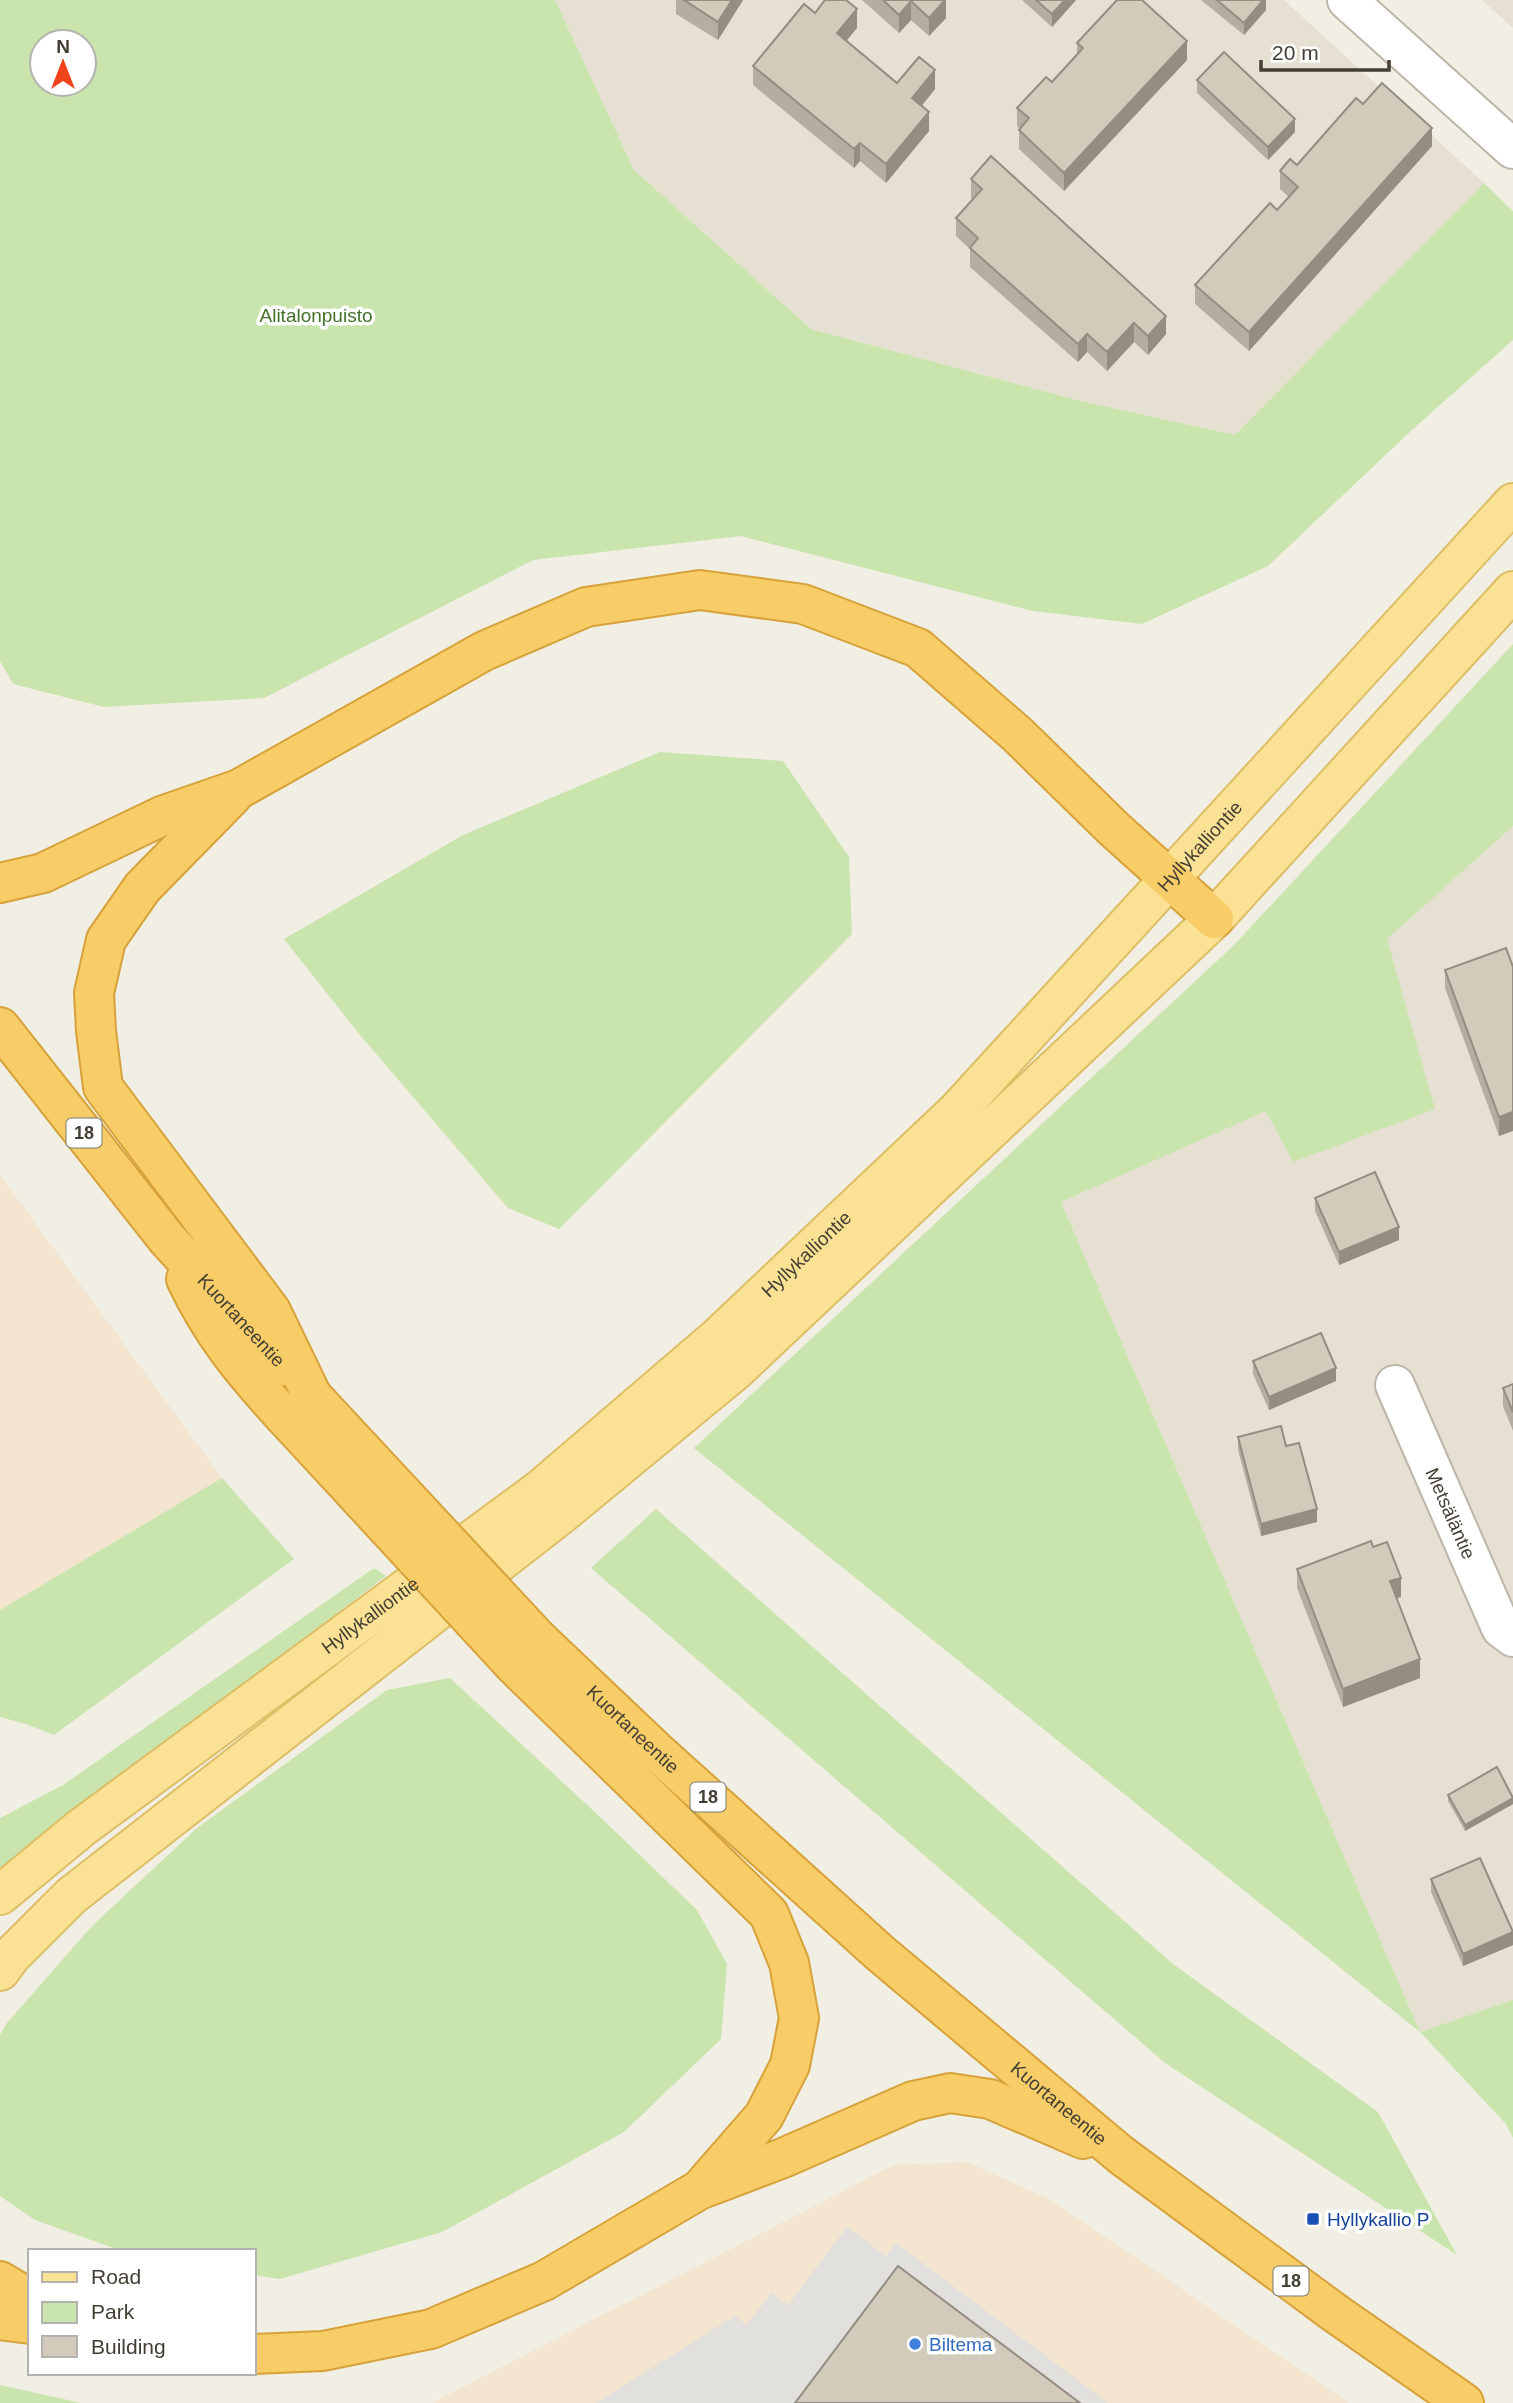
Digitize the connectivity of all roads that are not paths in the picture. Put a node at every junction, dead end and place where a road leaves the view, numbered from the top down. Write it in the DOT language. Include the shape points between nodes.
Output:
graph roads {
  1 [pos="1347,0"];
  2 [pos="1513,149"];
  3 [pos="1513,503"];
  4 [pos="1513,591"];
  5 [pos="239,789"];
  6 [pos="1171,880"];
  7 [pos="0,883"];
  8 [pos="1214,919"];
  9 [pos="0,1027"];
  10 [pos="1395,1385"];
  11 [pos="297,1406"];
  12 [pos="1513,1637"];
  13 [pos="526,1652"];
  14 [pos="0,1895"];
  15 [pos="0,1971"];
  16 [pos="1121,2155"];
  17 [pos="699,2190"];
  18 [pos="0,2281"];
  19 [pos="28,2298"];
  20 [pos="0,2320"];
  21 [pos="28,2324"];
  22 [pos="256,2354"];
  23 [pos="1464,2403"];
  1 -- 2 [label="street"];
  3 -- 6 [label="main road, Hyllykalliontie"];
  4 -- 8 [label="main road, Hyllykalliontie"];
  5 -- 6 [label="highway" via="484,651 586,607 700,590 803,604 918,648"];
  5 -- 7 [label="highway" via="164,815 43,873"];
  5 -- 11 [label="highway" via="142,888 106,940 94,993 96,1031 103,1087 271,1311"];
  6 -- 8 [label="highway"];
  6 -- 14 [label="main road, Hyllykalliontie" via="957,1111 717,1338 541,1489 81,1828"];
  8 -- 15 [label="main road, Hyllykalliontie" via="736,1370 559,1516 71,1896"];
  9 -- 11 [label="highway, Kuortaneentie / 18"];
  10 -- 12 [label="street, Metsäläntie" via="1501,1628"];
  11 -- 13 [label="highway, Kuortaneentie / 18, bridge"];
  13 -- 16 [label="highway, Kuortaneentie / 18" via="655,1750 880,1953"];
  13 -- 17 [label="highway" via="769,1914 789,1963 799,2018 790,2065 764,2116"];
  16 -- 17 [label="highway" via="990,2099 950,2093 914,2101"];
  16 -- 23 [label="highway, Kuortaneentie / 18"];
  17 -- 22 [label="highway" via="544,2281 431,2329 323,2351"];
  18 -- 19 [label="highway"];
  20 -- 21 [label="highway"];
}
